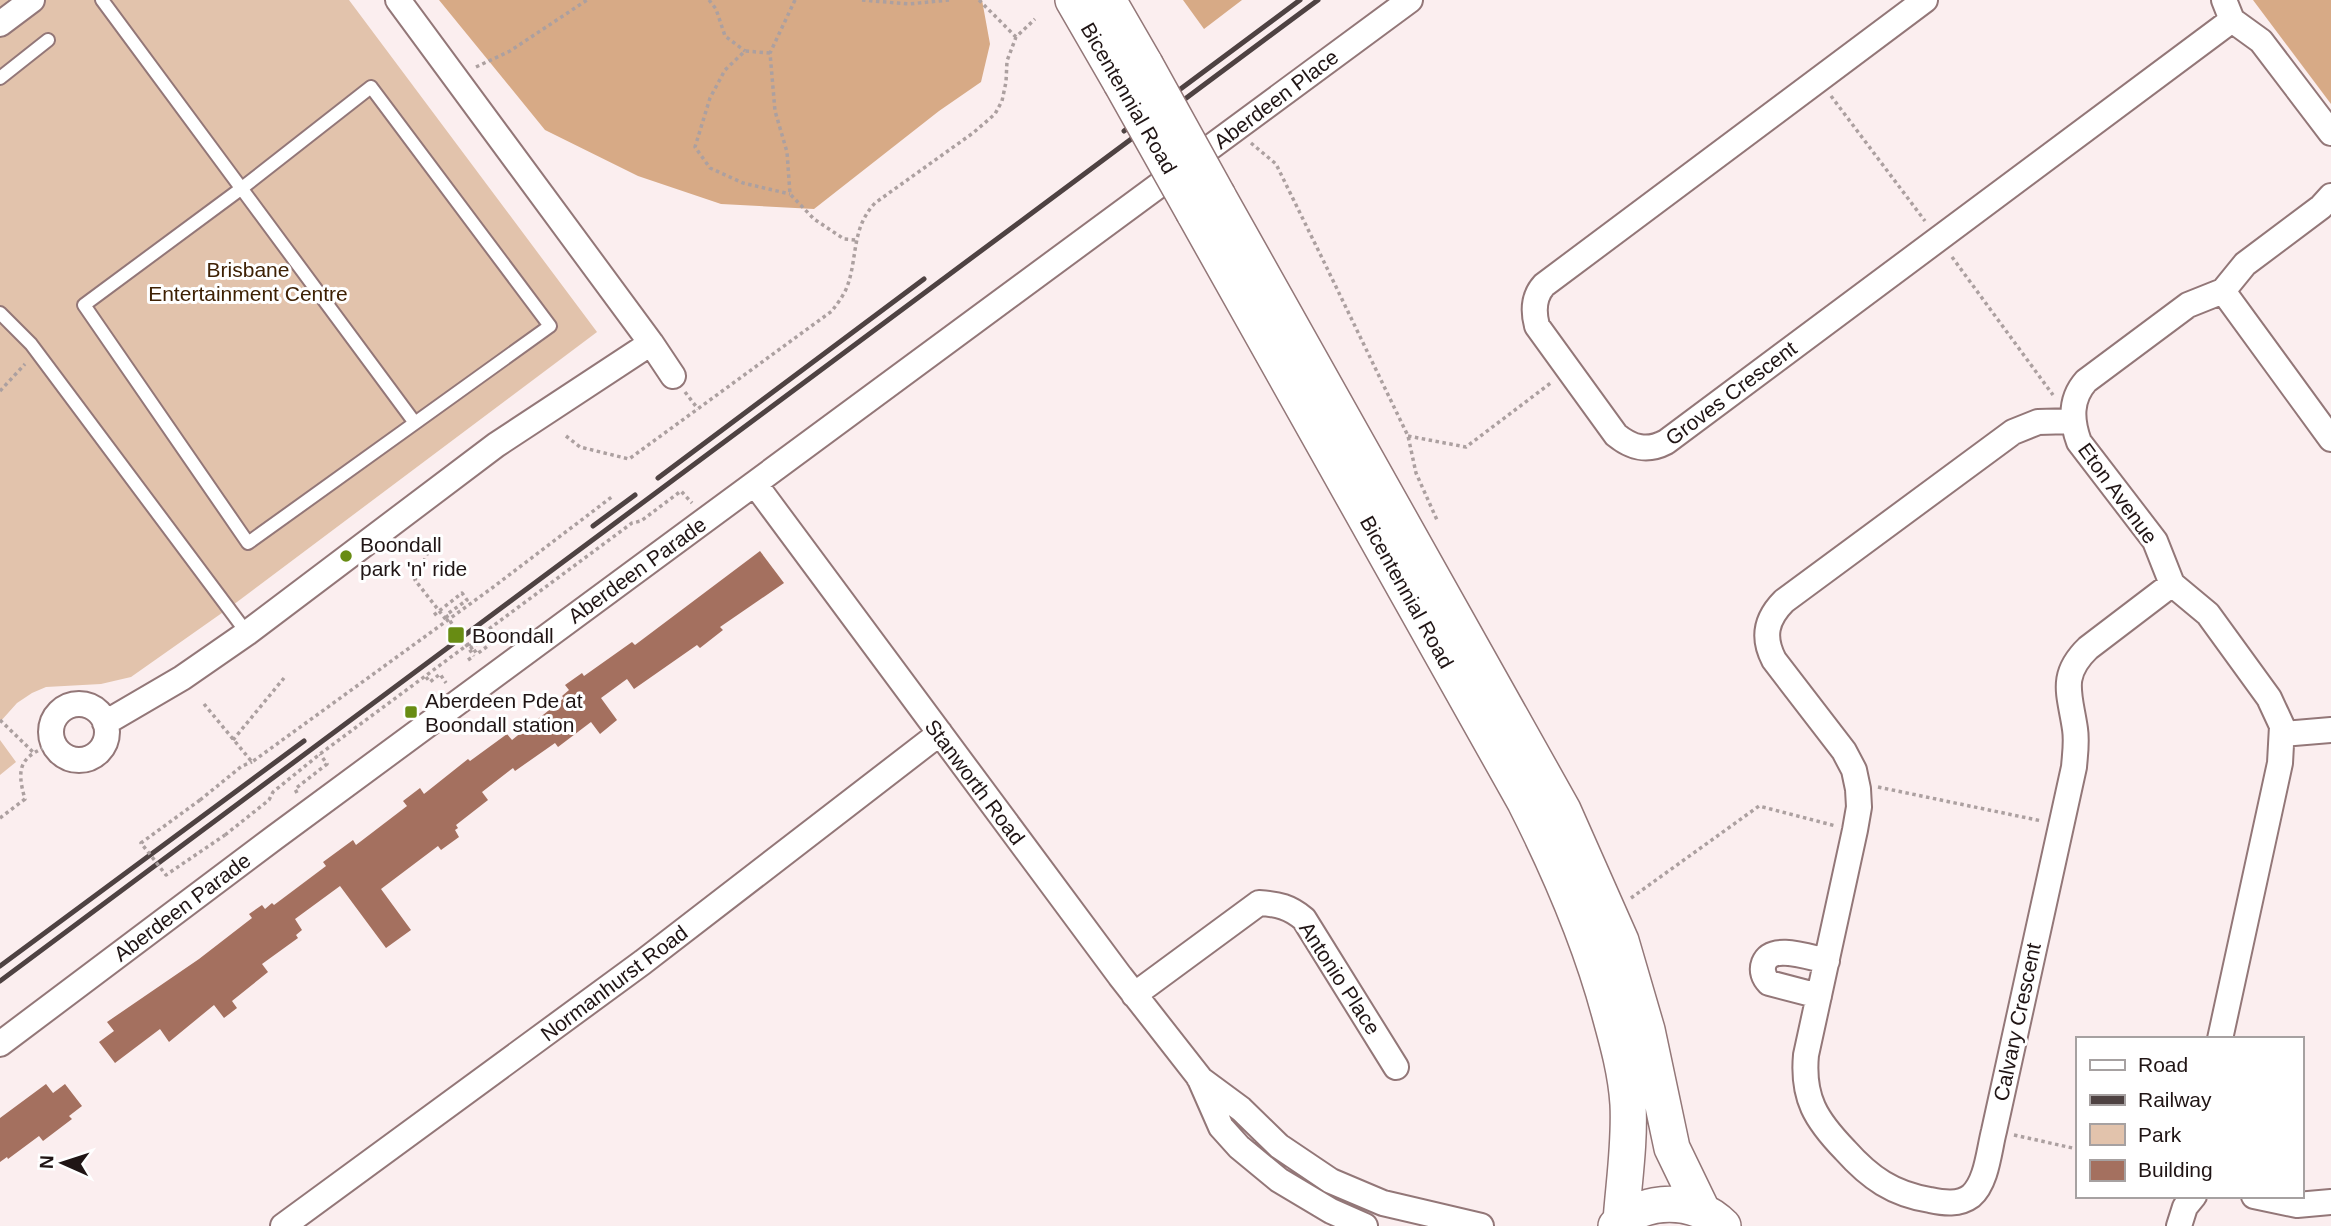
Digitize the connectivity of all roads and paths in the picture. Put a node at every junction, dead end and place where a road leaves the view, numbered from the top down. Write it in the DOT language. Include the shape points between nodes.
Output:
graph roads {
  1 [pos="32,0"];
  2 [pos="102,0"];
  3 [pos="398,0"];
  4 [pos="587,0"];
  5 [pos="709,0"];
  6 [pos="795,0"];
  7 [pos="862,0"];
  8 [pos="949,0"];
  9 [pos="979,0"];
  10 [pos="1073,0"];
  11 [pos="1108,0"];
  12 [pos="1410,0"];
  13 [pos="1925,0"];
  14 [pos="2228,10"];
  15 [pos="1035,19"];
  16 [pos="0,24"];
  17 [pos="1016,37"];
  18 [pos="48,40"];
  19 [pos="744,51"];
  20 [pos="770,53"];
  21 [pos="1133,73"];
  22 [pos="455,77"];
  23 [pos="0,78"];
  24 [pos="1819,80"];
  25 [pos="2331,134"];
  26 [pos="1251,142"];
  27 [pos="242,188"];
  28 [pos="790,194"];
  29 [pos="2331,196"];
  30 [pos="1143,199"];
  31 [pos="1206,204"];
  32 [pos="1933,231"];
  33 [pos="856,240"];
  34 [pos="1951,254"];
  35 [pos="2223,291"];
  36 [pos="0,313"];
  37 [pos="651,343"];
  38 [pos="25,364"];
  39 [pos="1568,370"];
  40 [pos="673,376"];
  41 [pos="0,391"];
  42 [pos="2053,395"];
  43 [pos="2073,421"];
  44 [pos="415,423"];
  45 [pos="566,436"];
  46 [pos="1408,436"];
  47 [pos="2331,439"];
  48 [pos="755,484"];
  49 [pos="613,496"];
  50 [pos="706,519"];
  51 [pos="1437,520"];
  52 [pos="423,540"];
  53 [pos="2172,584"];
  54 [pos="439,611"];
  55 [pos="434,615"];
  56 [pos="446,618"];
  57 [pos="247,633"];
  58 [pos="470,646"];
  59 [pos="468,660"];
  60 [pos="426,677"];
  61 [pos="284,678"];
  62 [pos="447,684"];
  63 [pos="204,704"];
  64 [pos="0,720"];
  65 [pos="105,723"];
  66 [pos="2331,730"];
  67 [pos="940,733"];
  68 [pos="2283,734"];
  69 [pos="233,740"];
  70 [pos="43,748"];
  71 [pos="320,754"];
  72 [pos="251,762"];
  73 [pos="1858,789"];
  74 [pos="299,794"];
  75 [pos="0,818"];
  76 [pos="2061,825"];
  77 [pos="1855,830"];
  78 [pos="1630,899"];
  79 [pos="1826,961"];
  80 [pos="1134,995"];
  81 [pos="1819,996"];
  82 [pos="2220,1037"];
  83 [pos="0,1044"];
  84 [pos="1396,1066"];
  85 [pos="1199,1077"];
  86 [pos="1994,1131"];
  87 [pos="2076,1149"];
  88 [pos="2192,1198"];
  89 [pos="2264,1198"];
  90 [pos="2331,1202"];
  91 [pos="1712,1218"];
  92 [pos="1619,1223"];
  93 [pos="1357,1224"];
  94 [pos="284,1226"];
  95 [pos="1481,1226"];
  96 [pos="2179,1226"];
  1 -- 16 [label="street"];
  2 -- 27 [label="lane"];
  3 -- 22 [label="street"];
  4 -- 22 [label="path" via="510,51"];
  5 -- 19 [label="path" via="724,36"];
  6 -- 20 [label="path"];
  7 -- 8 [label="path" via="909,4"];
  9 -- 17 [label="path"];
  10 -- 21 [label="main road, Bicentennial Road"];
  11 -- 21 [label="main road, Bicentennial Road"];
  12 -- 30 [label="street, Aberdeen Place"];
  13 -- 24 [label="street, Groves Crescent"];
  14 -- 25 [label="street" via="2261,41"];
  14 -- 39 [label="street, Groves Crescent" via="1666,442 1647,449 1625,442"];
  15 -- 17 [label="path"];
  17 -- 33 [label="path" via="995,114 875,203 865,214"];
  18 -- 23 [label="lane"];
  19 -- 20 [label="path"];
  19 -- 28 [label="path" via="725,70 715,89 695,147 710,168 743,183"];
  20 -- 28 [label="path"];
  21 -- 31 [label="main road, Bicentennial Road, bridge"];
  22 -- 37 [label="street"];
  24 -- 32 [label="path"];
  24 -- 39 [label="street, Groves Crescent" via="1538,291 1537,326"];
  26 -- 46 [label="path" via="1276,164"];
  27 -- 44 [label="lane"];
  27 -- 44 [label="lane" via="371,88 550,326"];
  27 -- 44 [label="lane" via="84,305 248,543"];
  28 -- 33 [label="path" via="814,219 844,239"];
  29 -- 35 [label="street, Eton Avenue" via="2245,264"];
  30 -- 48 [label="street, Aberdeen Parade"];
  31 -- 91 [label="main road, Bicentennial Road" via="1563,810 1621,941 1647,1030 1672,1148"];
  31 -- 92 [label="main road, Bicentennial Road" via="1525,802 1576,909 1601,978 1628,1100 1629,1152"];
  33 -- 45 [label="path" via="846,289 832,311 629,459 580,447"];
  34 -- 42 [label="path"];
  35 -- 43 [label="street, Eton Avenue" via="2188,305 2086,381 2074,401"];
  35 -- 47 [label="street"];
  36 -- 57 [label="lane" via="31,344"];
  37 -- 40 [label="street"];
  37 -- 57 [label="street" via="496,446"];
  38 -- 41 [label="path"];
  39 -- 46 [label="path" via="1466,447"];
  43 -- 53 [label="street, Eton Avenue" via="2079,442 2155,541"];
  43 -- 73 [label="street, Calvary Crescent" via="2038,422 2013,432 1774,612 1766,636 1774,660 1844,751"];
  46 -- 51 [label="path" via="1416,473"];
  48 -- 50 [label="street, Aberdeen Parade"];
  48 -- 67 [label="street, Stanworth Road"];
  49 -- 56 [label="path"];
  50 -- 58 [label="path" via="681,491"];
  50 -- 83 [label="street, Aberdeen Parade"];
  52 -- 54 [label="path" via="429,550 415,580"];
  53 -- 68 [label="street, Eton Avenue" via="2208,614 2269,698"];
  53 -- 76 [label="street, Calvary Crescent" via="2088,648 2072,668 2067,692 2076,746"];
  54 -- 55 [label="path"];
  54 -- 56 [label="path"];
  54 -- 56 [label="path" via="462,593 467,600"];
  56 -- 58 [label="path, bridge"];
  56 -- 72 [label="path"];
  57 -- 65 [label="street" via="183,678"];
  58 -- 58 [label="path, bridge" via="492,634 496,640 477,654"];
  58 -- 59 [label="path, bridge" via="474,656"];
  58 -- 60 [label="path"];
  60 -- 62 [label="path" via="430,682 440,674"];
  60 -- 71 [label="path"];
  61 -- 69 [label="path"];
  63 -- 69 [label="path"];
  64 -- 70 [label="path"];
  65 -- 70 [label="street" via="106,741 85,760"];
  65 -- 70 [label="street" via="94,709 68,706 55,718"];
  66 -- 68 [label="street"];
  67 -- 80 [label="street, Stanworth Road"];
  67 -- 94 [label="street, Normanhurst Road" via="643,962"];
  68 -- 82 [label="street, Eton Avenue"];
  69 -- 72 [label="path"];
  70 -- 75 [label="path" via="27,758 20,773 25,799"];
  71 -- 72 [label="path, bridge" via="225,835 166,876 141,843"];
  71 -- 74 [label="path" via="327,764 295,789"];
  73 -- 76 [label="path" via="1892,789"];
  73 -- 77 [label="street, Calvary Crescent"];
  76 -- 86 [label="street, Calvary Crescent"];
  77 -- 78 [label="path" via="1759,806"];
  77 -- 79 [label="street, Calvary Crescent"];
  79 -- 81 [label="street, Calvary Crescent"];
  79 -- 81 [label="street" via="1773,953 1763,966 1769,984"];
  80 -- 84 [label="street, Antonio Place" via="1259,903 1284,906 1304,919"];
  80 -- 85 [label="street, Stanworth Road"];
  81 -- 86 [label="street, Calvary Crescent" via="1804,1074 1810,1104 1828,1132 1874,1180 1913,1197 1962,1201 1978,1189"];
  85 -- 93 [label="street, Stanworth Road" via="1221,1127 1239,1147 1279,1180"];
  85 -- 95 [label="street, Stanworth Road" via="1279,1146 1331,1181 1383,1203"];
  86 -- 87 [label="path"];
  88 -- 96 [label="street"];
  89 -- 90 [label="street" via="2297,1205"];
  91 -- 92 [label="main road" via="1681,1204 1660,1204"];
}
